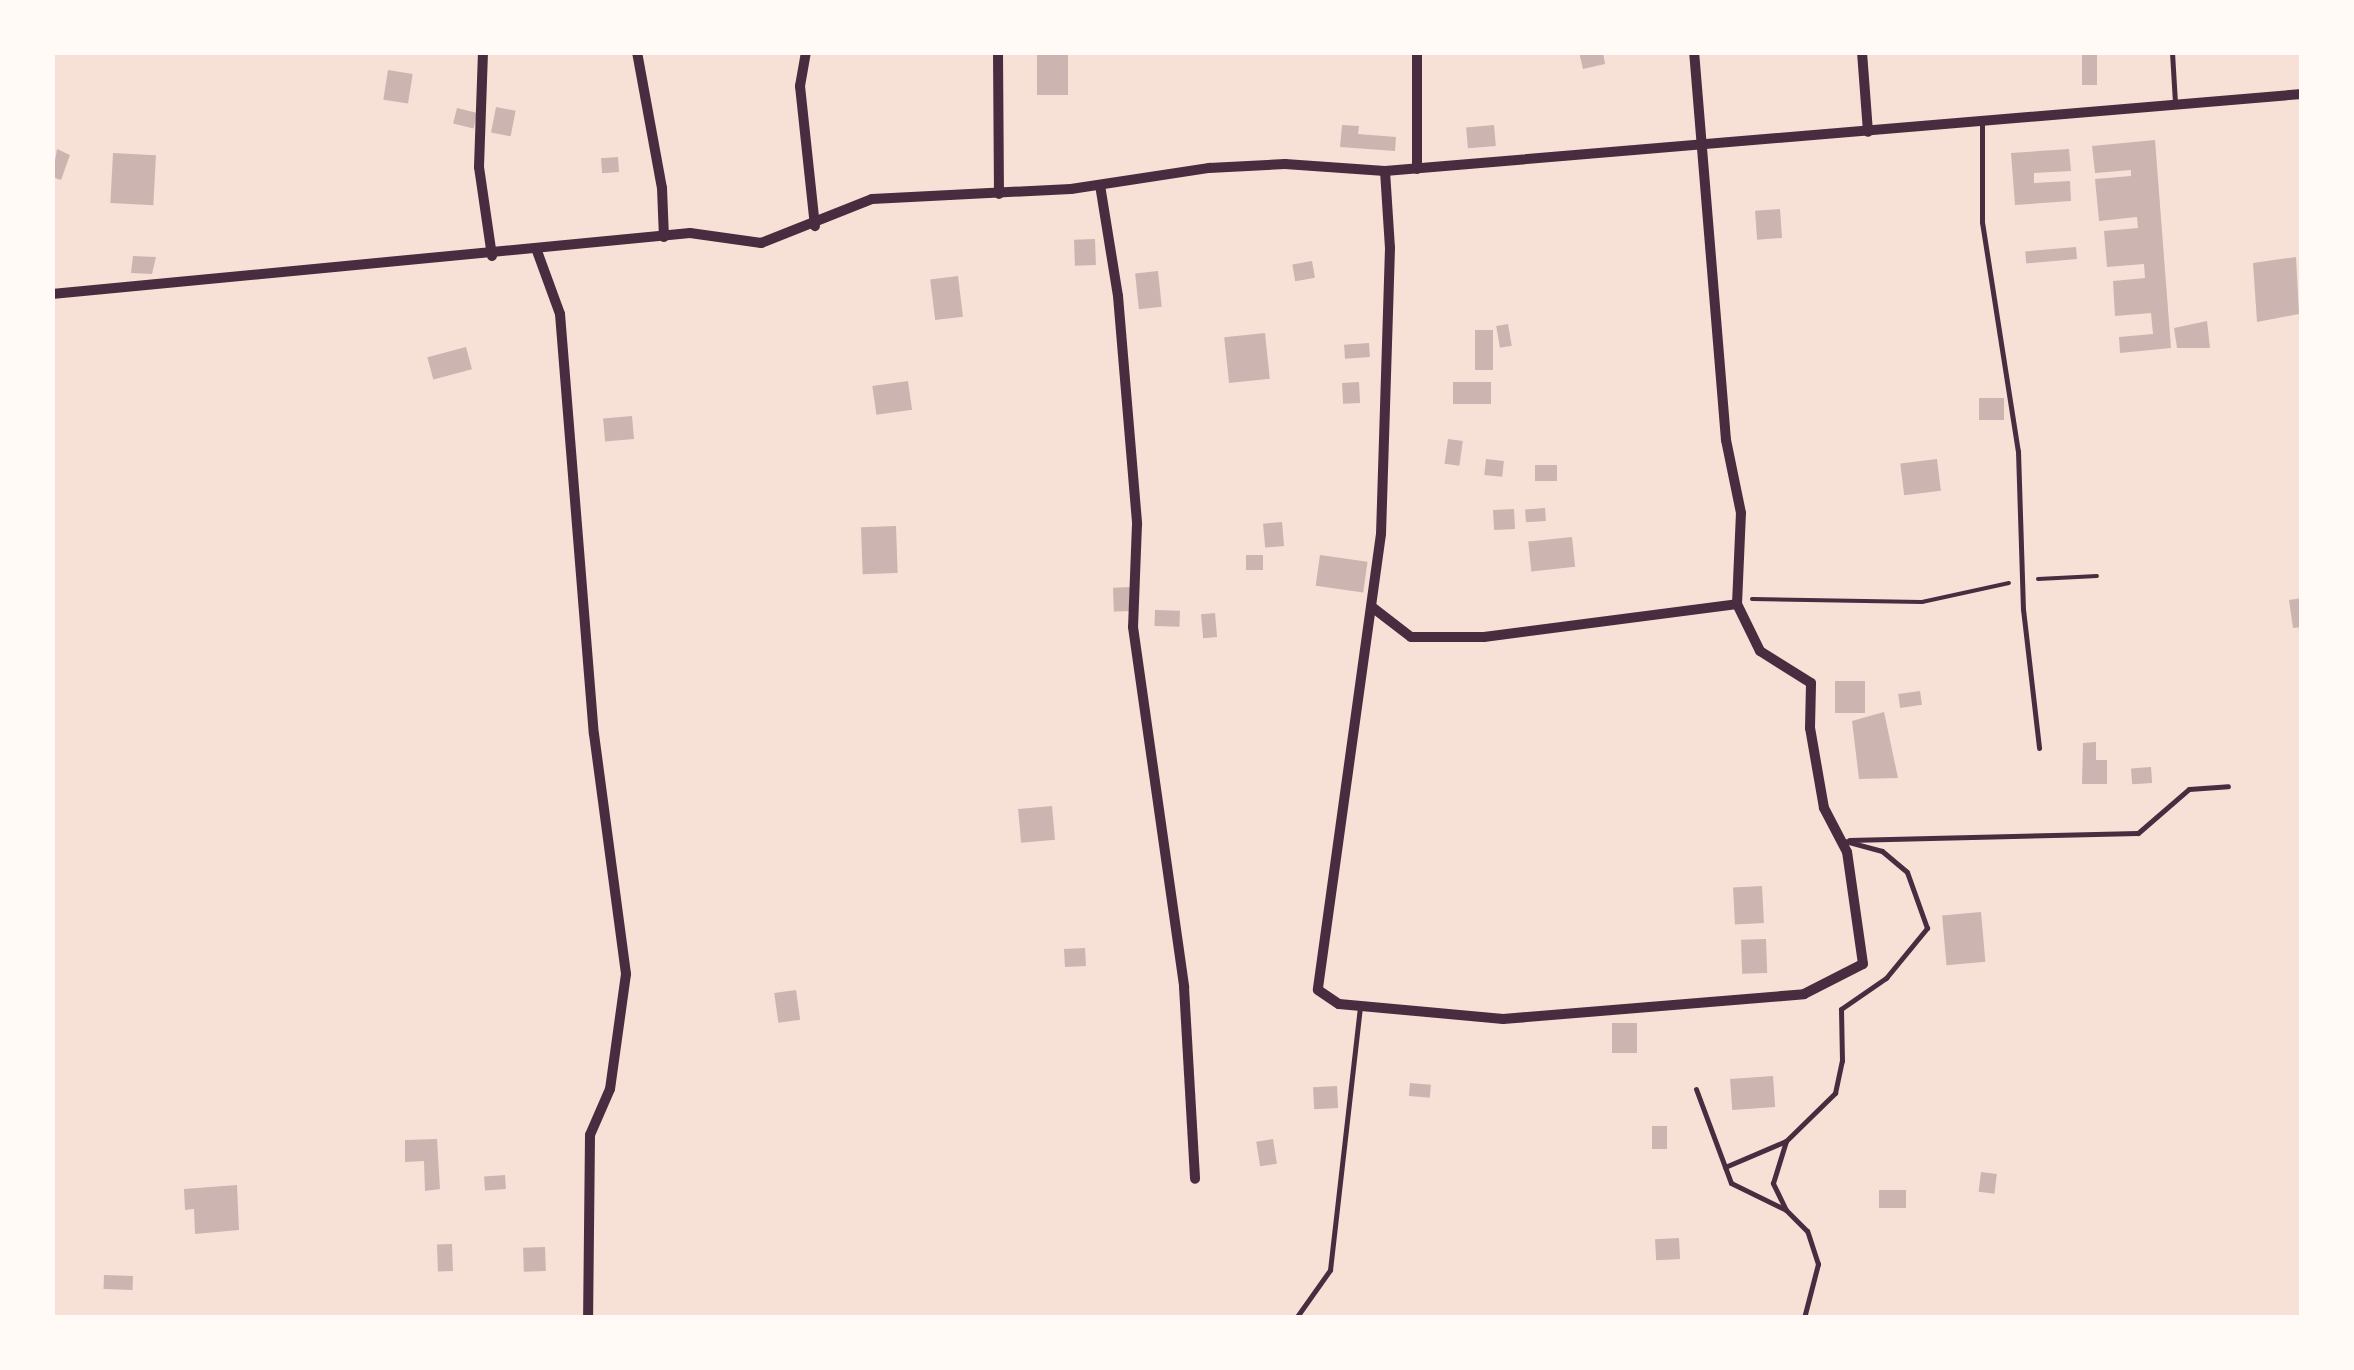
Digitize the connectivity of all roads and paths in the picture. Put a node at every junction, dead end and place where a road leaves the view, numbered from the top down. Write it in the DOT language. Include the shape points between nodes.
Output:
graph roads {
  1 [pos="483,52"];
  2 [pos="637,52"];
  3 [pos="806,52"];
  4 [pos="998,52"];
  5 [pos="1418,52"];
  6 [pos="1694,52"];
  7 [pos="1862,52"];
  8 [pos="2172,52"];
  9 [pos="2302,94"];
  10 [pos="2175,106"];
  11 [pos="1982,123"];
  12 [pos="1868,132"];
  13 [pos="1701,142"];
  14 [pos="1417,169"];
  15 [pos="1385,172"];
  16 [pos="1100,185"];
  17 [pos="999,194"];
  18 [pos="815,226"];
  19 [pos="664,237"];
  20 [pos="537,251"];
  21 [pos="492,256"];
  22 [pos="52,294"];
  23 [pos="2097,576"];
  24 [pos="2028,580"];
  25 [pos="2015,582"];
  26 [pos="1740,601"];
  27 [pos="1372,607"];
  28 [pos="2040,748"];
  29 [pos="2228,786"];
  30 [pos="1841,840"];
  31 [pos="1360,1004"];
  32 [pos="1696,1089"];
  33 [pos="1786,1141"];
  34 [pos="1725,1167"];
  35 [pos="1196,1179"];
  36 [pos="1786,1210"];
  37 [pos="588,1318"];
  38 [pos="1296,1318"];
  39 [pos="1804,1318"];
  1 -- 21 [label="street" via="479,167"];
  2 -- 19 [label="street" via="662,188"];
  3 -- 18 [label="street" via="801,102"];
  4 -- 17 [label="street"];
  5 -- 14 [label="street"];
  6 -- 13 [label="street"];
  7 -- 12 [label="street"];
  8 -- 10 [label="lane"];
  9 -- 10 [label="street"];
  10 -- 11 [label="street"];
  11 -- 12 [label="street"];
  11 -- 28 [label="lane" via="1982,222 2018,451 2022,609"];
  12 -- 13 [label="street"];
  13 -- 14 [label="street"];
  13 -- 26 [label="street" via="1726,440 1741,513"];
  14 -- 15 [label="street"];
  15 -- 16 [label="street" via="1286,164"];
  15 -- 27 [label="street" via="1386,451"];
  16 -- 17 [label="street"];
  16 -- 35 [label="street" via="1118,296 1137,524 1133,627 1184,987"];
  17 -- 18 [label="street" via="872,199"];
  18 -- 19 [label="street" via="760,243 690,233"];
  19 -- 20 [label="street"];
  20 -- 21 [label="street"];
  20 -- 37 [label="street" via="560,314 594,734 626,974 613,1076 590,1136"];
  21 -- 22 [label="street"];
  23 -- 24 [label="path"];
  25 -- 26 [label="path" via="1922,602"];
  26 -- 27 [label="street" via="1484,637 1412,637"];
  26 -- 30 [label="street" via="1760,651 1811,683 1810,728 1824,808"];
  27 -- 31 [label="street" via="1315,976 1324,1000"];
  29 -- 30 [label="lane" via="2189,789 2138,833"];
  30 -- 31 [label="street" via="1863,964 1804,994 1504,1019"];
  30 -- 33 [label="lane" via="1882,851 1907,872 1927,928 1886,978 1841,1009 1835,1093"];
  31 -- 38 [label="lane" via="1330,1270"];
  32 -- 34 [label="lane"];
  33 -- 34 [label="lane"];
  33 -- 36 [label="lane" via="1773,1183"];
  34 -- 36 [label="lane" via="1731,1184"];
  36 -- 39 [label="lane" via="1806,1231 1818,1264"];
}
